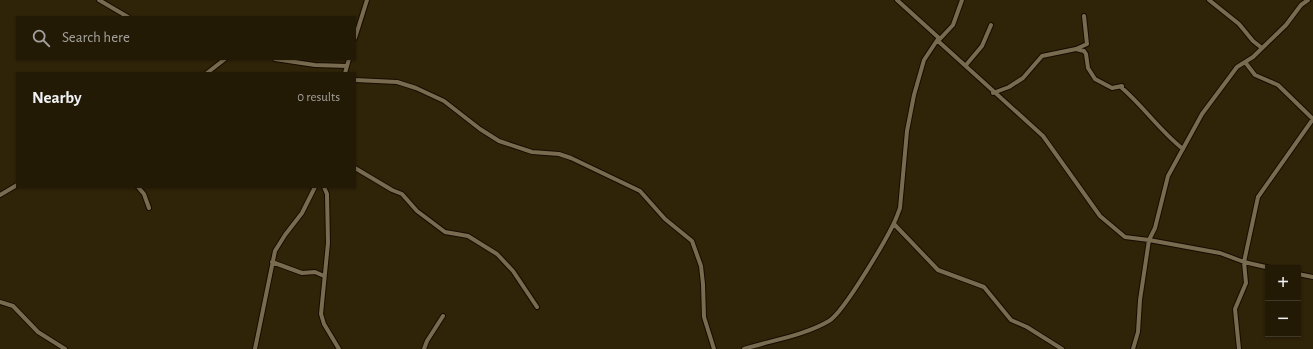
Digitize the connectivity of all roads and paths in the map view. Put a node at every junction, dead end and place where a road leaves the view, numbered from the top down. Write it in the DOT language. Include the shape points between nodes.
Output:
graph roads {
  1 [pos="99,0"];
  2 [pos="367,0"];
  3 [pos="897,0"];
  4 [pos="962,0"];
  5 [pos="1209,0"];
  6 [pos="1298,0"];
  7 [pos="1308,0"];
  8 [pos="1301,5"];
  9 [pos="126,16"];
  10 [pos="1084,16"];
  11 [pos="991,25"];
  12 [pos="356,35"];
  13 [pos="939,39"];
  14 [pos="1262,48"];
  15 [pos="1076,49"];
  16 [pos="224,60"];
  17 [pos="283,60"];
  18 [pos="349,60"];
  19 [pos="1245,62"];
  20 [pos="966,65"];
  21 [pos="347,66"];
  22 [pos="208,72"];
  23 [pos="344,72"];
  24 [pos="356,80"];
  25 [pos="994,93"];
  26 [pos="1313,119"];
  27 [pos="1183,149"];
  28 [pos="356,169"];
  29 [pos="16,186"];
  30 [pos="139,188"];
  31 [pos="314,188"];
  32 [pos="324,188"];
  33 [pos="0,194"];
  34 [pos="149,208"];
  35 [pos="894,224"];
  36 [pos="1149,240"];
  37 [pos="272,262"];
  38 [pos="1244,262"];
  39 [pos="1265,267"];
  40 [pos="1301,275"];
  41 [pos="324,276"];
  42 [pos="1313,277"];
  43 [pos="0,302"];
  44 [pos="537,307"];
  45 [pos="443,316"];
  46 [pos="65,349"];
  47 [pos="255,349"];
  48 [pos="339,349"];
  49 [pos="424,349"];
  50 [pos="714,349"];
  51 [pos="744,349"];
  52 [pos="1062,349"];
  53 [pos="1133,349"];
  54 [pos="1239,349"];
  1 -- 9 [label="street"];
  2 -- 12 [label="street"];
  3 -- 13 [label="street"];
  4 -- 13 [label="street" via="953,25"];
  5 -- 14 [label="street" via="1239,24"];
  6 -- 8 [label="street"];
  7 -- 8 [label="street"];
  8 -- 14 [label="street" via="1286,26"];
  10 -- 15 [label="street" via="1087,44"];
  11 -- 20 [label="street" via="982,46"];
  13 -- 20 [label="street"];
  13 -- 35 [label="street" via="924,60 920,71 907,132 900,208"];
  14 -- 19 [label="street"];
  15 -- 25 [label="street" via="1042,56 1024,78"];
  15 -- 27 [label="street" via="1086,54 1088,68 1095,79 1112,88 1122,86 1168,138"];
  16 -- 22 [label="street"];
  17 -- 21 [label="street"];
  18 -- 21 [label="street"];
  19 -- 26 [label="street" via="1255,75 1278,85"];
  19 -- 27 [label="street" via="1237,67 1213,97"];
  20 -- 25 [label="street"];
  21 -- 23 [label="street"];
  24 -- 50 [label="street" via="397,82 416,88 444,101 498,141 532,152 559,154 571,158 640,191 665,219 692,241 701,266 704,316"];
  25 -- 36 [label="street" via="1042,136 1100,216 1112,228 1125,237"];
  26 -- 38 [label="street" via="1258,197"];
  27 -- 36 [label="street" via="1168,176 1155,228"];
  28 -- 44 [label="street" via="402,194 418,211 445,232 468,236 497,254 513,271"];
  29 -- 33 [label="street"];
  30 -- 34 [label="street"];
  31 -- 37 [label="street" via="302,213 278,246"];
  32 -- 41 [label="street" via="327,194 328,243"];
  35 -- 51 [label="street" via="851,295 831,320 802,334"];
  35 -- 52 [label="street" via="938,270 984,287 1011,320 1028,327"];
  36 -- 38 [label="street" via="1220,252"];
  36 -- 53 [label="street" via="1138,332"];
  37 -- 41 [label="street" via="302,273 315,272"];
  37 -- 47 [label="street"];
  38 -- 39 [label="street"];
  38 -- 54 [label="street" via="1246,283 1235,309"];
  40 -- 42 [label="street"];
  41 -- 48 [label="street" via="321,314"];
  43 -- 46 [label="street" via="13,306 38,332"];
  45 -- 49 [label="street"];
}
